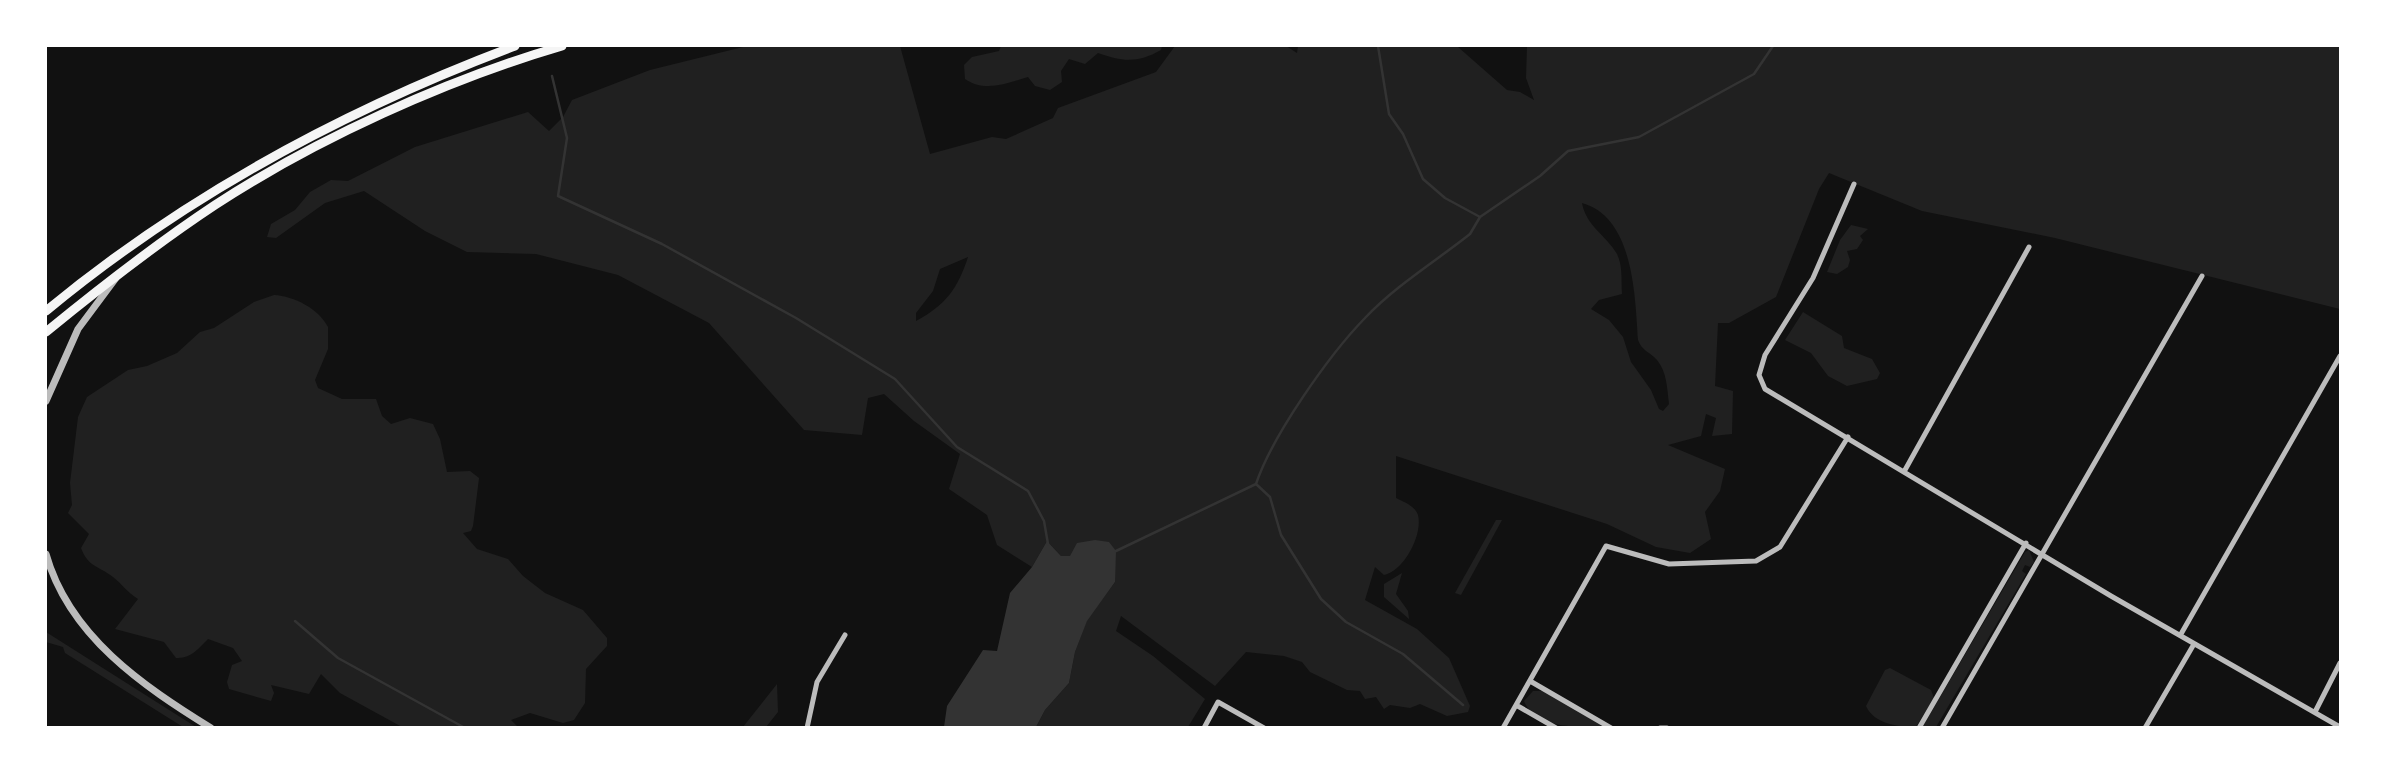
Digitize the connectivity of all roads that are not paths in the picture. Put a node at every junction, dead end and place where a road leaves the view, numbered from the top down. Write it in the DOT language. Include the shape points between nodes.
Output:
graph roads {
  1 [pos="515,46"];
  2 [pos="562,46"];
  3 [pos="1854,184"];
  4 [pos="2029,247"];
  5 [pos="123,270"];
  6 [pos="2202,276"];
  7 [pos="46,311"];
  8 [pos="46,332"];
  9 [pos="2340,356"];
  10 [pos="46,401"];
  11 [pos="1848,437"];
  12 [pos="1905,470"];
  13 [pos="2026,543"];
  14 [pos="46,554"];
  15 [pos="2042,554"];
  16 [pos="2181,634"];
  17 [pos="845,635"];
  18 [pos="2194,644"];
  19 [pos="2340,663"];
  20 [pos="1530,681"];
  21 [pos="1516,705"];
  22 [pos="2315,712"];
  23 [pos="211,727"];
  24 [pos="807,727"];
  25 [pos="1203,727"];
  26 [pos="1264,727"];
  27 [pos="1503,727"];
  28 [pos="1556,727"];
  29 [pos="1611,727"];
  30 [pos="1660,727"];
  31 [pos="1667,727"];
  32 [pos="1919,727"];
  33 [pos="1942,727"];
  34 [pos="2145,727"];
  35 [pos="2340,727"];
  1 -- 7 [label="main road" via="452,69 289,145 184,208"];
  2 -- 5 [label="main road" via="468,79 314,148 217,204"];
  3 -- 11 [label="street" via="1814,278 1765,355 1759,376 1765,388"];
  4 -- 12 [label="street"];
  5 -- 8 [label="main road"];
  5 -- 10 [label="street" via="78,329"];
  6 -- 15 [label="street"];
  9 -- 16 [label="street"];
  11 -- 12 [label="street"];
  11 -- 20 [label="street" via="1780,547 1756,561 1670,564 1606,546"];
  12 -- 13 [label="street"];
  13 -- 15 [label="street"];
  13 -- 32 [label="street"];
  14 -- 23 [label="street" via="66,601 91,636 124,669"];
  15 -- 16 [label="street"];
  15 -- 33 [label="street"];
  16 -- 18 [label="street"];
  17 -- 24 [label="street" via="817,682"];
  18 -- 22 [label="street"];
  18 -- 34 [label="street"];
  19 -- 22 [label="street"];
  20 -- 21 [label="street"];
  20 -- 29 [label="street"];
  21 -- 27 [label="street"];
  21 -- 28 [label="street"];
  22 -- 35 [label="street"];
  25 -- 26 [label="street" via="1218,702"];
  30 -- 31 [label="street"];
}
